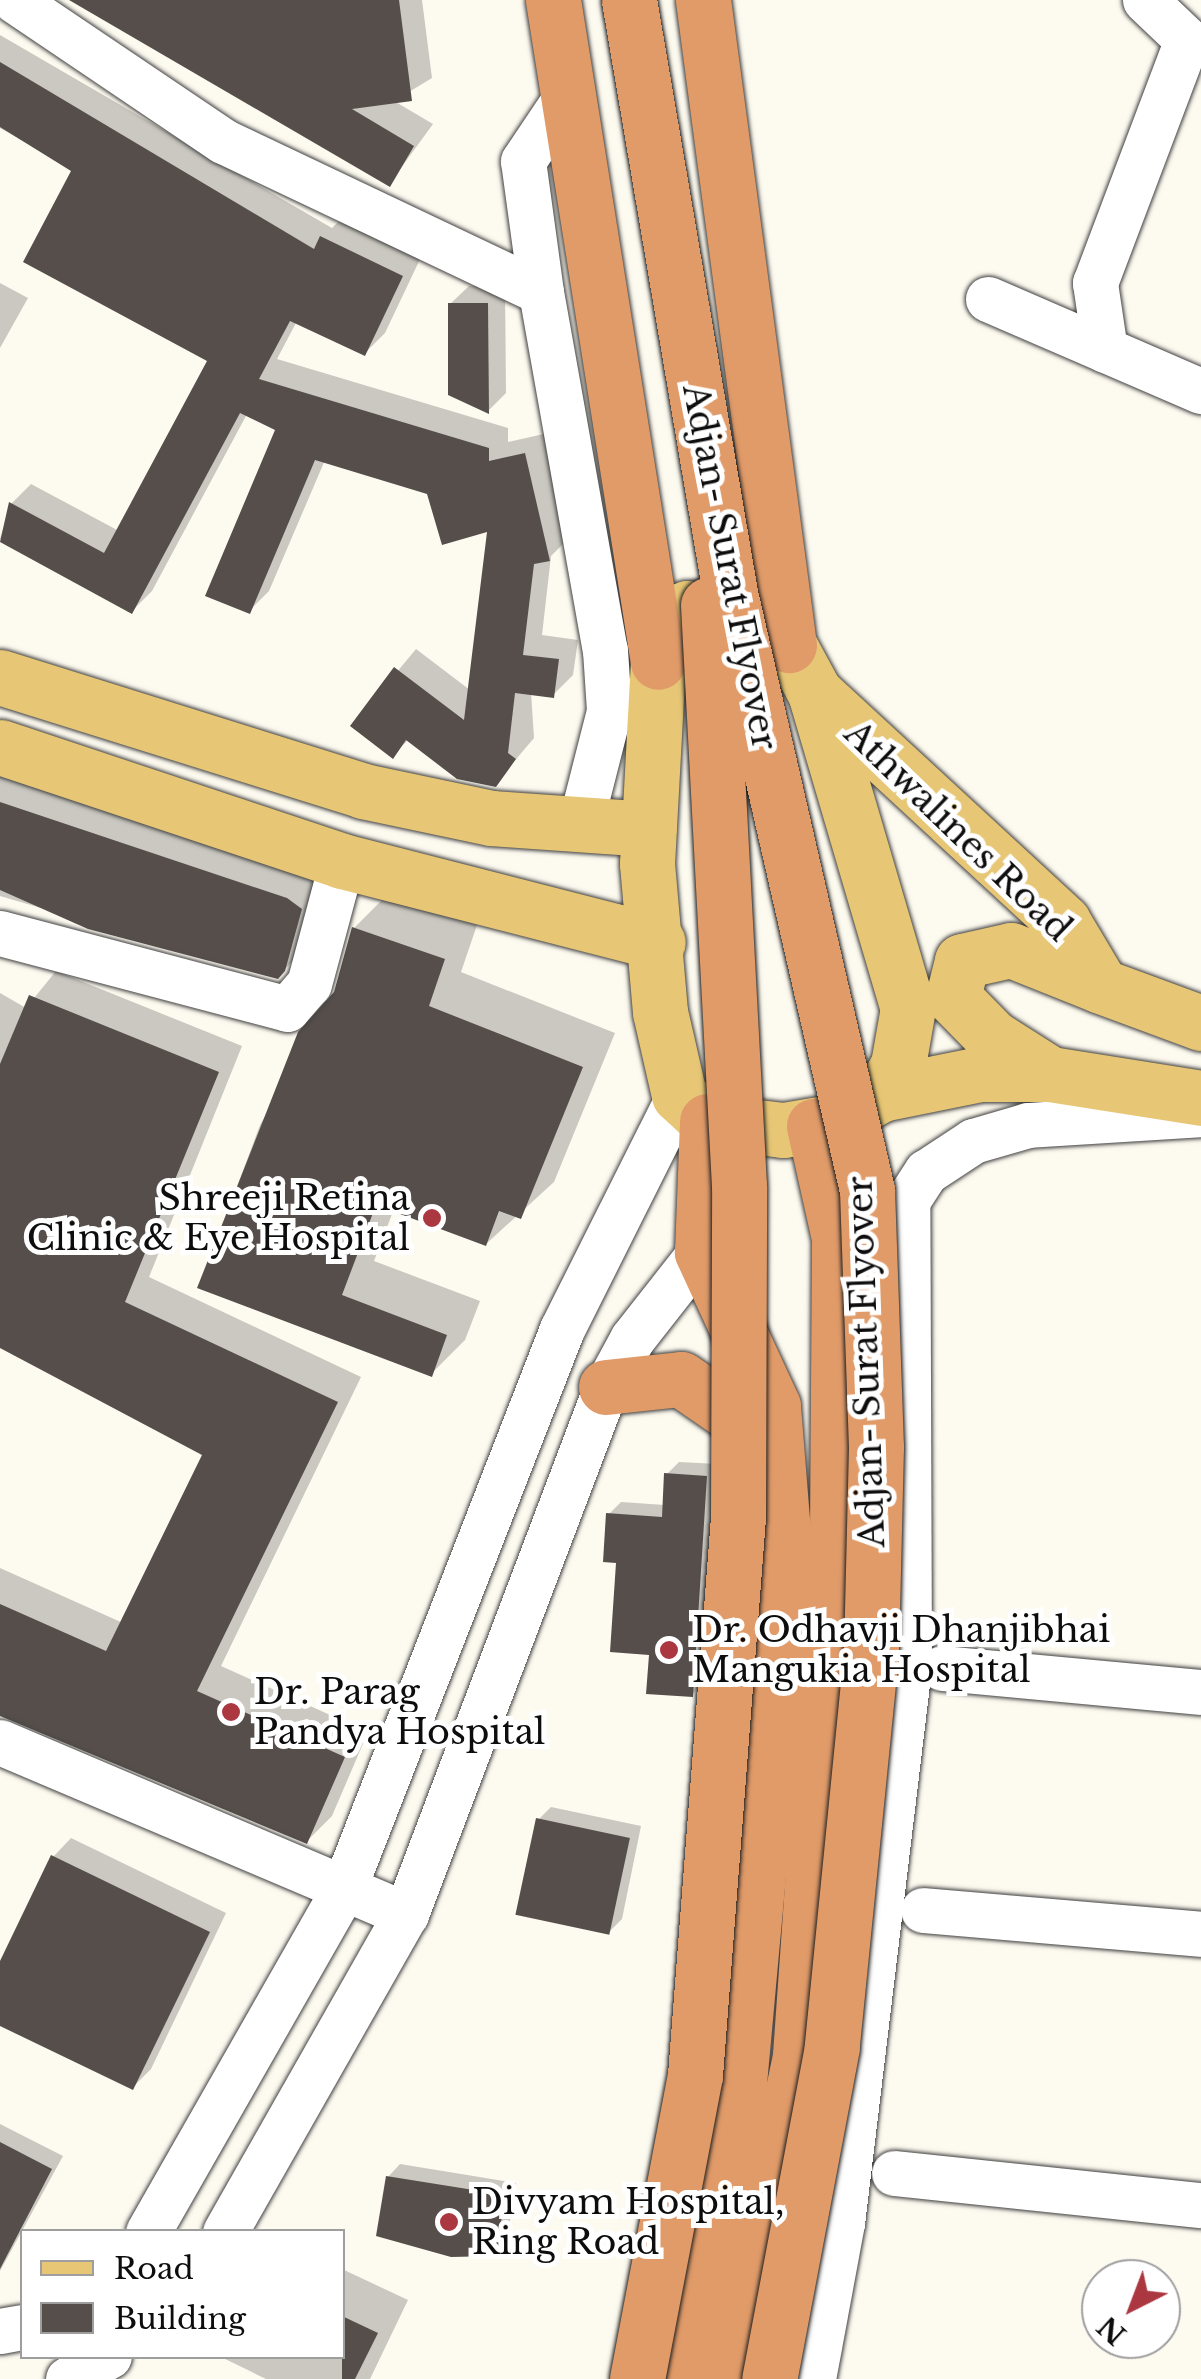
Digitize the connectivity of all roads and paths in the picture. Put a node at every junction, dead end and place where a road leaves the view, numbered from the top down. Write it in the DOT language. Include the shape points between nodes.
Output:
graph roads {
  1 [pos="14,0"];
  2 [pos="553,0"];
  3 [pos="610,0"];
  4 [pos="629,0"];
  5 [pos="703,0"];
  6 [pos="1146,0"];
  7 [pos="570,90"];
  8 [pos="541,292"];
  9 [pos="988,299"];
  10 [pos="1105,350"];
  11 [pos="1201,391"];
  12 [pos="789,645"];
  13 [pos="658,662"];
  14 [pos="0,676"];
  15 [pos="815,693"];
  16 [pos="0,747"];
  17 [pos="580,825"];
  18 [pos="648,829"];
  19 [pos="342,861"];
  20 [pos="0,933"];
  21 [pos="658,942"];
  22 [pos="1101,986"];
  23 [pos="1201,1023"];
  24 [pos="1050,1074"];
  25 [pos="882,1094"];
  26 [pos="1201,1098"];
  27 [pos="693,1108"];
  28 [pos="1201,1114"];
  29 [pos="799,1128"];
  30 [pos="702,1252"];
  31 [pos="606,1387"];
  32 [pos="786,1484"];
  33 [pos="942,1668"];
  34 [pos="1201,1692"];
  35 [pos="0,1742"];
  36 [pos="344,1888"];
  37 [pos="923,1910"];
  38 [pos="406,1914"];
  39 [pos="1201,1934"];
  40 [pos="894,2172"];
  41 [pos="1201,2205"];
  42 [pos="150,2229"];
  43 [pos="227,2229"];
  44 [pos="104,2359"];
  45 [pos="68,2379"];
  46 [pos="637,2379"];
  47 [pos="680,2379"];
  48 [pos="732,2379"];
  49 [pos="769,2379"];
  50 [pos="813,2379"];
  1 -- 8 [label="street" via="223,141"];
  2 -- 7 [label="highway"];
  3 -- 46 [label="highway, Adjan- Surat Flyover, bridge" via="708,594 740,1186 738,1517 718,1830 695,2075"];
  4 -- 49 [label="highway, Adjan- Surat Flyover, bridge" via="730,593 867,1190 876,1447 871,1654 832,2047"];
  5 -- 12 [label="highway"];
  6 -- 10 [label="street" via="1187,40 1096,283"];
  7 -- 8 [label="street" via="523,161"];
  7 -- 13 [label="highway"];
  8 -- 17 [label="street" via="605,650 609,712"];
  9 -- 10 [label="street"];
  10 -- 11 [label="street"];
  12 -- 13 [label="main road" via="762,617 688,608"];
  12 -- 15 [label="main road"];
  13 -- 18 [label="main road"];
  14 -- 17 [label="main road" via="364,791 491,818"];
  15 -- 22 [label="main road, Athwalines Road" via="1063,922"];
  15 -- 25 [label="main road" via="908,1008"];
  16 -- 19 [label="main road"];
  17 -- 18 [label="main road"];
  18 -- 21 [label="main road"];
  19 -- 20 [label="street" via="309,984 287,1008"];
  19 -- 21 [label="main road"];
  21 -- 27 [label="main road" via="660,1012"];
  22 -- 23 [label="main road"];
  22 -- 24 [label="main road" via="1011,950 962,961 953,997 992,1037"];
  24 -- 25 [label="main road" via="980,1074"];
  24 -- 26 [label="main road"];
  25 -- 29 [label="main road"];
  27 -- 29 [label="main road"];
  27 -- 30 [label="highway"];
  27 -- 36 [label="street" via="562,1329"];
  28 -- 50 [label="street" via="1028,1125 974,1141 926,1172 907,1201 910,1666 842,2223"];
  29 -- 30 [label="street"];
  29 -- 48 [label="highway" via="839,1238 837,1531 800,2055"];
  30 -- 31 [label="street" via="632,1339"];
  30 -- 32 [label="highway" via="773,1406"];
  31 -- 32 [label="highway" via="680,1379 712,1393 768,1439"];
  31 -- 38 [label="street"];
  32 -- 47 [label="highway" via="761,1902 740,2086"];
  33 -- 34 [label="street"];
  35 -- 36 [label="street"];
  36 -- 38 [label="street"];
  36 -- 42 [label="street"];
  37 -- 39 [label="street"];
  38 -- 43 [label="street"];
  40 -- 41 [label="street"];
  44 -- 45 [label="street"];
}
